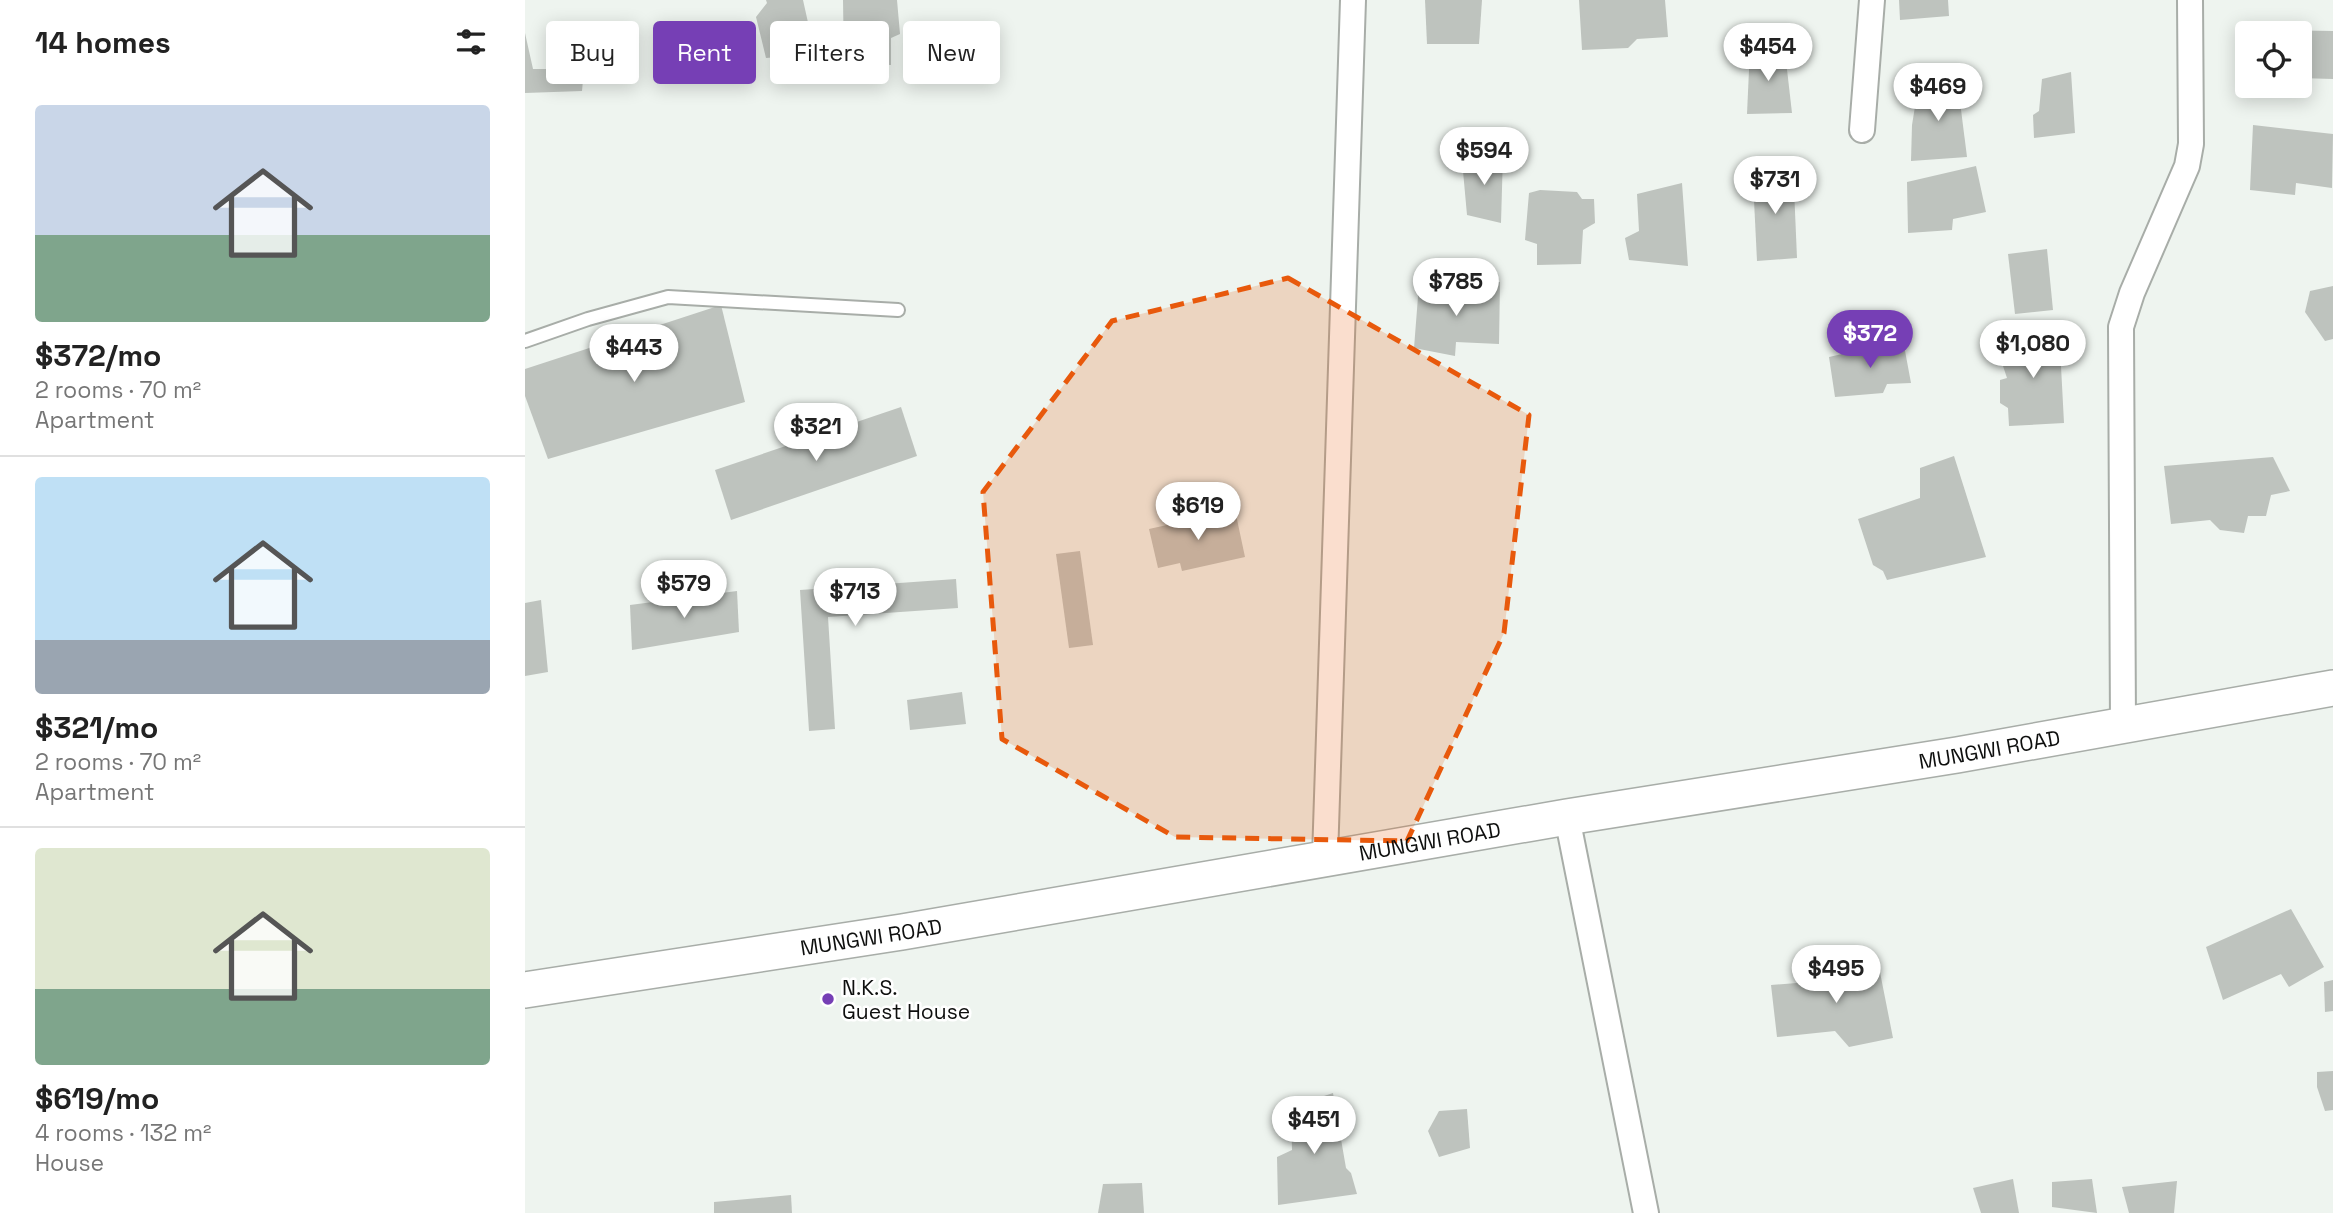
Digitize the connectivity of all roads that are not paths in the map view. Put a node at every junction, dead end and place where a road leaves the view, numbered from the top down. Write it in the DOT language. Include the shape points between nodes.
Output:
graph roads {
  1 [pos="1353,0"];
  2 [pos="1872,0"];
  3 [pos="2190,0"];
  4 [pos="1862,130"];
  5 [pos="898,310"];
  6 [pos="525,341"];
  7 [pos="2333,688"];
  8 [pos="2123,724"];
  9 [pos="1567,817"];
  10 [pos="1325,858"];
  11 [pos="525,990"];
  12 [pos="1646,1213"];
  1 -- 10 [label="street"];
  2 -- 4 [label="street"];
  3 -- 8 [label="street" via="2191,144 2187,166 2121,327"];
  5 -- 6 [label="lane" via="669,297"];
  7 -- 8 [label="main road, MUNGWI ROAD"];
  8 -- 9 [label="main road, MUNGWI ROAD"];
  9 -- 10 [label="main road, MUNGWI ROAD"];
  9 -- 12 [label="street"];
  10 -- 11 [label="main road, MUNGWI ROAD" via="902,932"];
}
